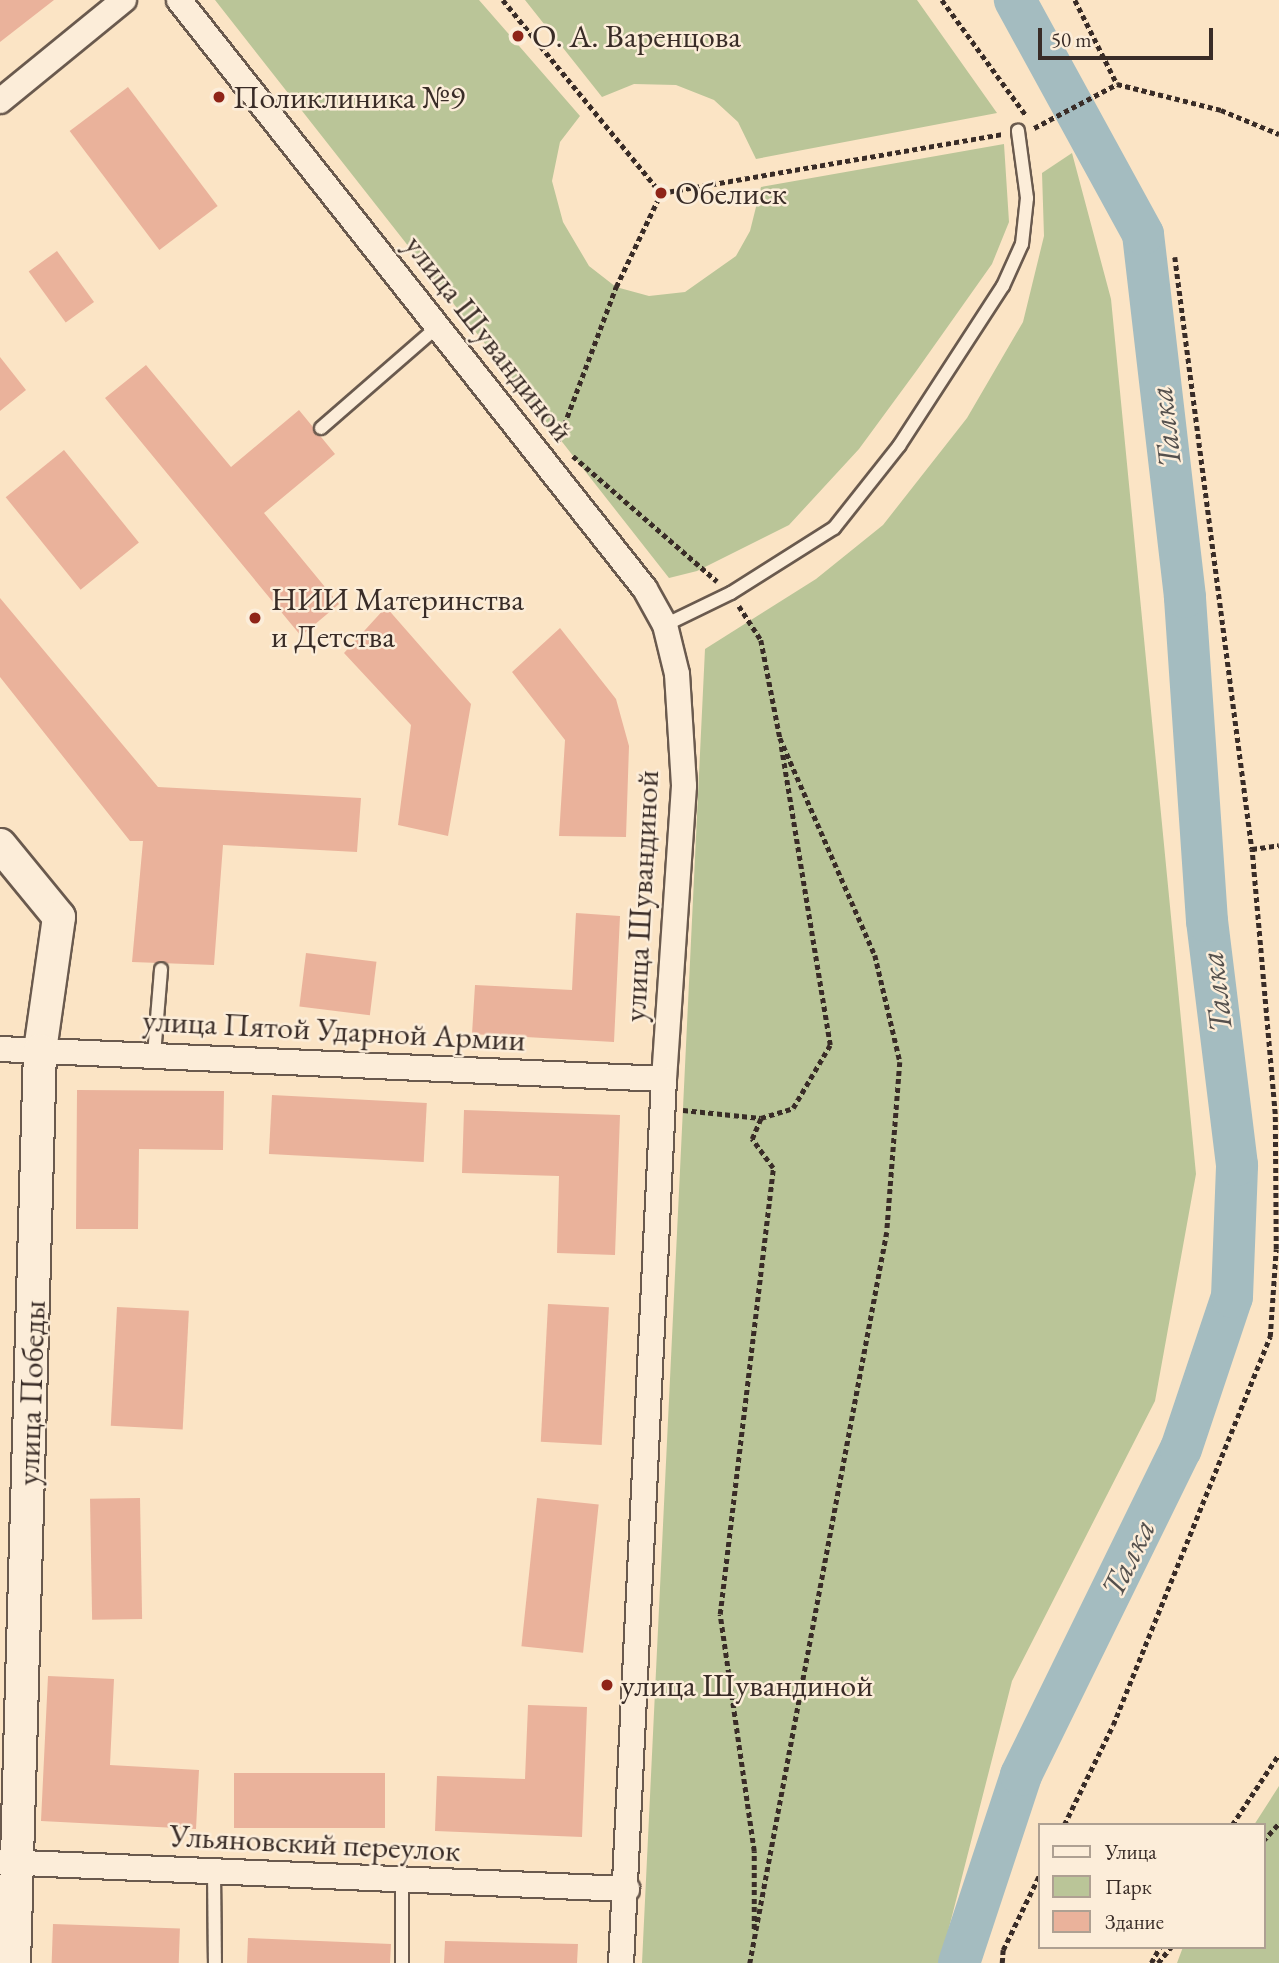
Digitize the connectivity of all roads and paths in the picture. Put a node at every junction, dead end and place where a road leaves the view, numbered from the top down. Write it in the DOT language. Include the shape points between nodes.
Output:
graph roads {
  1 [pos="124,0"];
  2 [pos="179,0"];
  3 [pos="503,0"];
  4 [pos="942,0"];
  5 [pos="1075,0"];
  6 [pos="1117,84"];
  7 [pos="0,101"];
  8 [pos="1032,129"];
  9 [pos="1018,131"];
  10 [pos="1279,134"];
  11 [pos="661,193"];
  12 [pos="1175,257"];
  13 [pos="437,327"];
  14 [pos="321,428"];
  15 [pos="730,593"];
  16 [pos="665,625"];
  17 [pos="779,738"];
  18 [pos="0,845"];
  19 [pos="1279,845"];
  20 [pos="1252,849"];
  21 [pos="161,969"];
  22 [pos="0,1049"];
  23 [pos="40,1050"];
  24 [pos="154,1055"];
  25 [pos="664,1079"];
  26 [pos="663,1108"];
  27 [pos="761,1118"];
  28 [pos="1279,1754"];
  29 [pos="1065,1823"];
  30 [pos="1233,1823"];
  31 [pos="1279,1823"];
  32 [pos="1265,1839"];
  33 [pos="9,1862"];
  34 [pos="214,1872"];
  35 [pos="1038,1878"];
  36 [pos="402,1881"];
  37 [pos="627,1889"];
  38 [pos="754,1941"];
  39 [pos="1169,1949"];
  40 [pos="14,1963"];
  41 [pos="215,1963"];
  42 [pos="402,1963"];
  43 [pos="621,1963"];
  44 [pos="750,1963"];
  45 [pos="1002,1963"];
  46 [pos="1158,1963"];
  1 -- 7 [label="street"];
  2 -- 13 [label="street, улица Шувандиной"];
  3 -- 11 [label="path"];
  4 -- 8 [label="path" via="1021,103"];
  5 -- 6 [label="path"];
  6 -- 8 [label="path"];
  6 -- 10 [label="path" via="1221,110"];
  8 -- 9 [label="path"];
  9 -- 11 [label="path"];
  9 -- 15 [label="lane" via="1027,198 1022,244 1003,286 899,446 834,528"];
  11 -- 15 [label="path" via="616,287 557,443"];
  12 -- 20 [label="path"];
  13 -- 14 [label="lane"];
  13 -- 16 [label="street, улица Шувандиной" via="645,589"];
  15 -- 16 [label="lane"];
  15 -- 17 [label="path" via="761,640"];
  16 -- 25 [label="street, улица Шувандиной" via="677,674 684,786"];
  17 -- 27 [label="path" via="831,1045 793,1108"];
  17 -- 38 [label="path" via="875,955 900,1062 887,1232"];
  18 -- 23 [label="street, улица Победы" via="59,917"];
  19 -- 20 [label="path"];
  20 -- 29 [label="path" via="1275,1114 1276,1249 1270,1337 1113,1726"];
  21 -- 24 [label="lane"];
  22 -- 23 [label="street, улица Пятой Ударной Армии"];
  23 -- 24 [label="street, улица Пятой Ударной Армии"];
  23 -- 33 [label="street, улица Победы"];
  24 -- 25 [label="street, улица Пятой Ударной Армии"];
  25 -- 26 [label="street, улица Шувандиной"];
  26 -- 27 [label="path"];
  26 -- 37 [label="street, улица Шувандиной"];
  27 -- 38 [label="path" via="752,1139 773,1168 720,1614 754,1851"];
  28 -- 30 [label="path"];
  31 -- 32 [label="path"];
  33 -- 34 [label="street, Ульяновский переулок"];
  33 -- 40 [label="street, улица Победы"];
  34 -- 36 [label="street, Ульяновский переулок"];
  34 -- 41 [label="lane"];
  35 -- 45 [label="path" via="1003,1950"];
  36 -- 37 [label="street, Ульяновский переулок"];
  36 -- 42 [label="lane"];
  37 -- 43 [label="street, улица Шувандиной"];
  38 -- 44 [label="path"];
  39 -- 46 [label="path"];
}
